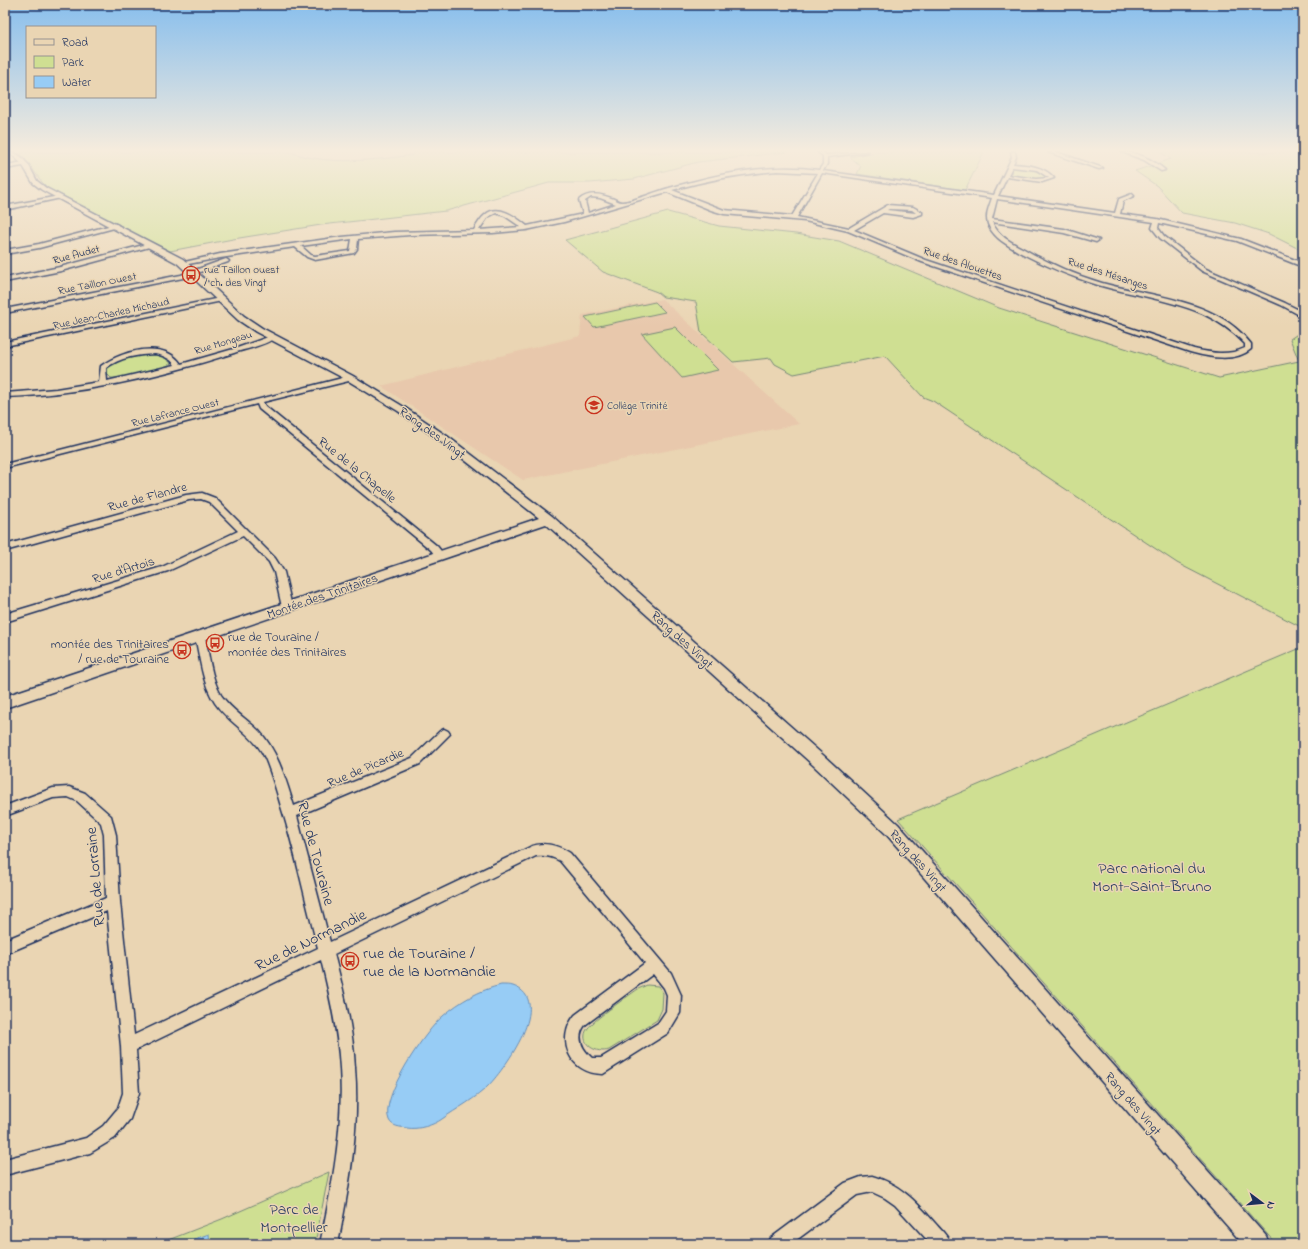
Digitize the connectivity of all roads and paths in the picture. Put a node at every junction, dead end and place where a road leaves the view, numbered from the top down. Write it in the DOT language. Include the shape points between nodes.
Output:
graph roads {
  1 [pos="85,210"];
  2 [pos="584,210"];
  3 [pos="599,210"];
  4 [pos="718,210"];
  5 [pos="798,210"];
  6 [pos="915,210"];
  7 [pos="990,210"];
  8 [pos="1091,210"];
  9 [pos="1118,210"];
  10 [pos="882,211"];
  11 [pos="586,214"];
  12 [pos="1117,214"];
  13 [pos="794,218"];
  14 [pos="989,220"];
  15 [pos="1157,221"];
  16 [pos="116,226"];
  17 [pos="526,228"];
  18 [pos="850,230"];
  19 [pos="475,232"];
  20 [pos="355,238"];
  21 [pos="1096,240"];
  22 [pos="151,245"];
  23 [pos="296,245"];
  24 [pos="273,248"];
  25 [pos="5,252"];
  26 [pos="183,263"];
  27 [pos="1303,265"];
  28 [pos="193,272"];
  29 [pos="5,280"];
  30 [pos="220,300"];
  31 [pos="1283,304"];
  32 [pos="1303,307"];
  33 [pos="5,311"];
  34 [pos="1303,315"];
  35 [pos="273,337"];
  36 [pos="5,344"];
  37 [pos="1229,356"];
  38 [pos="179,366"];
  39 [pos="350,378"];
  40 [pos="103,384"];
  41 [pos="5,395"];
  42 [pos="259,402"];
  43 [pos="5,466"];
  44 [pos="548,519"];
  45 [pos="244,532"];
  46 [pos="5,548"];
  47 [pos="440,556"];
  48 [pos="288,607"];
  49 [pos="5,618"];
  50 [pos="200,636"];
  51 [pos="5,702"];
  52 [pos="444,734"];
  53 [pos="5,811"];
  54 [pos="290,814"];
  55 [pos="113,902"];
  56 [pos="5,947"];
  57 [pos="326,952"];
  58 [pos="655,964"];
  59 [pos="128,1046"];
  60 [pos="5,1167"];
  61 [pos="329,1244"];
  62 [pos="776,1244"];
  63 [pos="942,1244"];
  64 [pos="1258,1244"];
  1 -- 16 [label="street, Rang des Vingt"];
  2 -- 11 [label="street"];
  3 -- 11 [label="street"];
  4 -- 13 [label="street, Rue des Alouettes"];
  5 -- 13 [label="street"];
  6 -- 10 [label="street" via="920,213 913,215"];
  7 -- 14 [label="street"];
  8 -- 12 [label="street"];
  9 -- 12 [label="street"];
  10 -- 18 [label="street"];
  11 -- 17 [label="street"];
  12 -- 15 [label="street"];
  13 -- 18 [label="street, Rue des Alouettes"];
  14 -- 21 [label="street" via="1064,231"];
  14 -- 37 [label="street, Rue des Mésanges" via="1004,240 1027,254 1103,285 1195,309 1229,324 1241,333 1249,346 1245,351"];
  15 -- 27 [label="street" via="1243,242"];
  15 -- 31 [label="street" via="1155,228 1160,235 1200,267"];
  16 -- 22 [label="street, Rang des Vingt"];
  16 -- 25 [label="street"];
  17 -- 19 [label="street"];
  17 -- 19 [label="street" via="507,214 497,213 487,216"];
  18 -- 37 [label="street, Rue des Alouettes" via="924,261 1178,346 1215,356"];
  19 -- 20 [label="street" via="394,234"];
  20 -- 23 [label="street"];
  20 -- 23 [label="street" via="352,252 321,258 310,257"];
  22 -- 26 [label="street, Rang des Vingt"];
  22 -- 29 [label="street, Rue Audet" via="62,269"];
  23 -- 24 [label="street"];
  24 -- 26 [label="street"];
  24 -- 28 [label="street, Rue Taillon Ouest"];
  26 -- 28 [label="street, Rang des Vingt"];
  28 -- 30 [label="street, Rang des Vingt"];
  28 -- 33 [label="street, Rue Taillon Ouest" via="159,282"];
  30 -- 35 [label="street, Rang des Vingt" via="241,318"];
  30 -- 36 [label="street, Rue Jean-Charles Michaud"];
  31 -- 32 [label="street"];
  31 -- 34 [label="street"];
  35 -- 38 [label="street, Rue Mongeau" via="224,355"];
  35 -- 39 [label="street, Rang des Vingt"];
  38 -- 40 [label="street, Rue Mongeau"];
  38 -- 40 [label="street" via="174,359 159,352 122,357 110,361 103,367"];
  39 -- 42 [label="street, Rue Lafrance Ouest"];
  39 -- 44 [label="street, Rang des Vingt" via="418,420"];
  40 -- 41 [label="street, Rue Mongeau" via="52,393"];
  42 -- 43 [label="street, Rue Lafrance Ouest"];
  42 -- 47 [label="street, Rue de la Chapelle" via="434,548"];
  44 -- 47 [label="street, Montée des Trinitaires"];
  44 -- 64 [label="street, Rang des Vingt" via="823,764 892,829"];
  45 -- 46 [label="street, Rue de Flandre" via="210,498 196,496"];
  45 -- 48 [label="street, Rue de Flandre" via="275,564"];
  45 -- 49 [label="street, Rue d'Artois" via="160,570"];
  47 -- 48 [label="street, Montée des Trinitaires"];
  48 -- 50 [label="street, Montée des Trinitaires"];
  50 -- 51 [label="street, Montée des Trinitaires"];
  50 -- 54 [label="street, Rue de Touraine" via="213,690 227,710 254,734 266,749"];
  52 -- 54 [label="street, Rue de Picardie" via="416,761"];
  53 -- 55 [label="street, Rue de Lorraine" via="59,792 81,796 104,816 108,824"];
  54 -- 57 [label="street, Rue de Touraine"];
  55 -- 56 [label="street"];
  55 -- 59 [label="street, Rue de Lorraine"];
  57 -- 58 [label="street, Rue de Normandie" via="529,853 548,850 561,854 568,860"];
  57 -- 59 [label="street, Rue de Normandie"];
  57 -- 61 [label="street, Rue de Touraine" via="344,1034 348,1072 344,1164"];
  58 -- 58 [label="street, Rue de Normandie" via="574,1026 572,1041 586,1063 603,1066 667,1024 674,1007 674,995 670,984"];
  59 -- 60 [label="street" via="131,1087 129,1100 124,1113 109,1132 90,1145"];
  62 -- 63 [label="street" via="850,1189 872,1184 886,1189 898,1198"];
}
